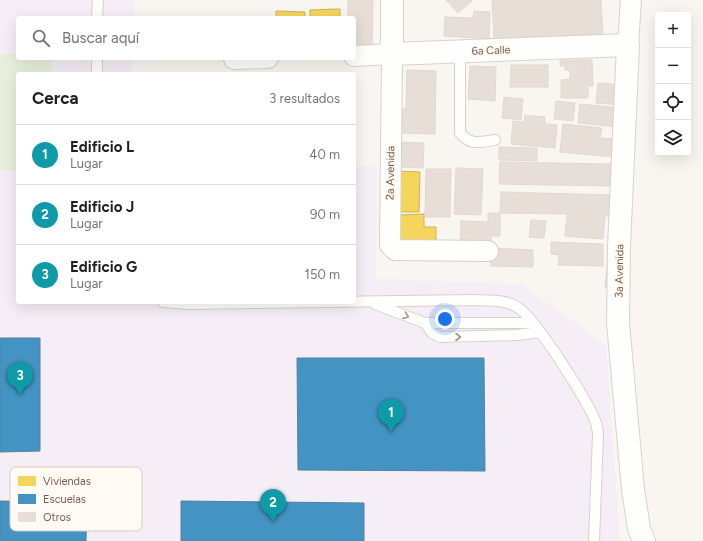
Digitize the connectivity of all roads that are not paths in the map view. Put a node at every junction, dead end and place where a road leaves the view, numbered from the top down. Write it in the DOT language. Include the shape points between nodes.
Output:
graph roads {
  1 [pos="98,0"];
  2 [pos="392,0"];
  3 [pos="631,0"];
  4 [pos="97,16"];
  5 [pos="628,45"];
  6 [pos="460,52"];
  7 [pos="392,54"];
  8 [pos="356,56"];
  9 [pos="97,60"];
  10 [pos="97,72"];
  11 [pos="495,140"];
  12 [pos="488,251"];
  13 [pos="356,302"];
  14 [pos="370,302"];
  15 [pos="425,323"];
  16 [pos="533,323"];
  17 [pos="540,332"];
  18 [pos="594,541"];
  19 [pos="644,541"];
  1 -- 4 [label="lane"];
  2 -- 7 [label="street, 2a Avenida"];
  3 -- 5 [label="street, 3a Avenida"];
  5 -- 6 [label="street, 6a Calle"];
  5 -- 19 [label="street, 3a Avenida" via="618,323 633,490 639,529"];
  6 -- 7 [label="street, 6a Calle"];
  6 -- 11 [label="lane" via="460,133 466,140 476,143"];
  7 -- 8 [label="street, 6a Calle"];
  7 -- 12 [label="street, 2a Avenida" via="390,245 395,250"];
  9 -- 10 [label="lane"];
  13 -- 14 [label="lane"];
  14 -- 15 [label="lane, one-way"];
  14 -- 16 [label="lane" via="507,302 519,308"];
  15 -- 16 [label="lane"];
  15 -- 17 [label="lane, one-way" via="432,333 440,337"];
  16 -- 17 [label="lane"];
  17 -- 18 [label="lane" via="576,387 596,424 598,435"];
}
